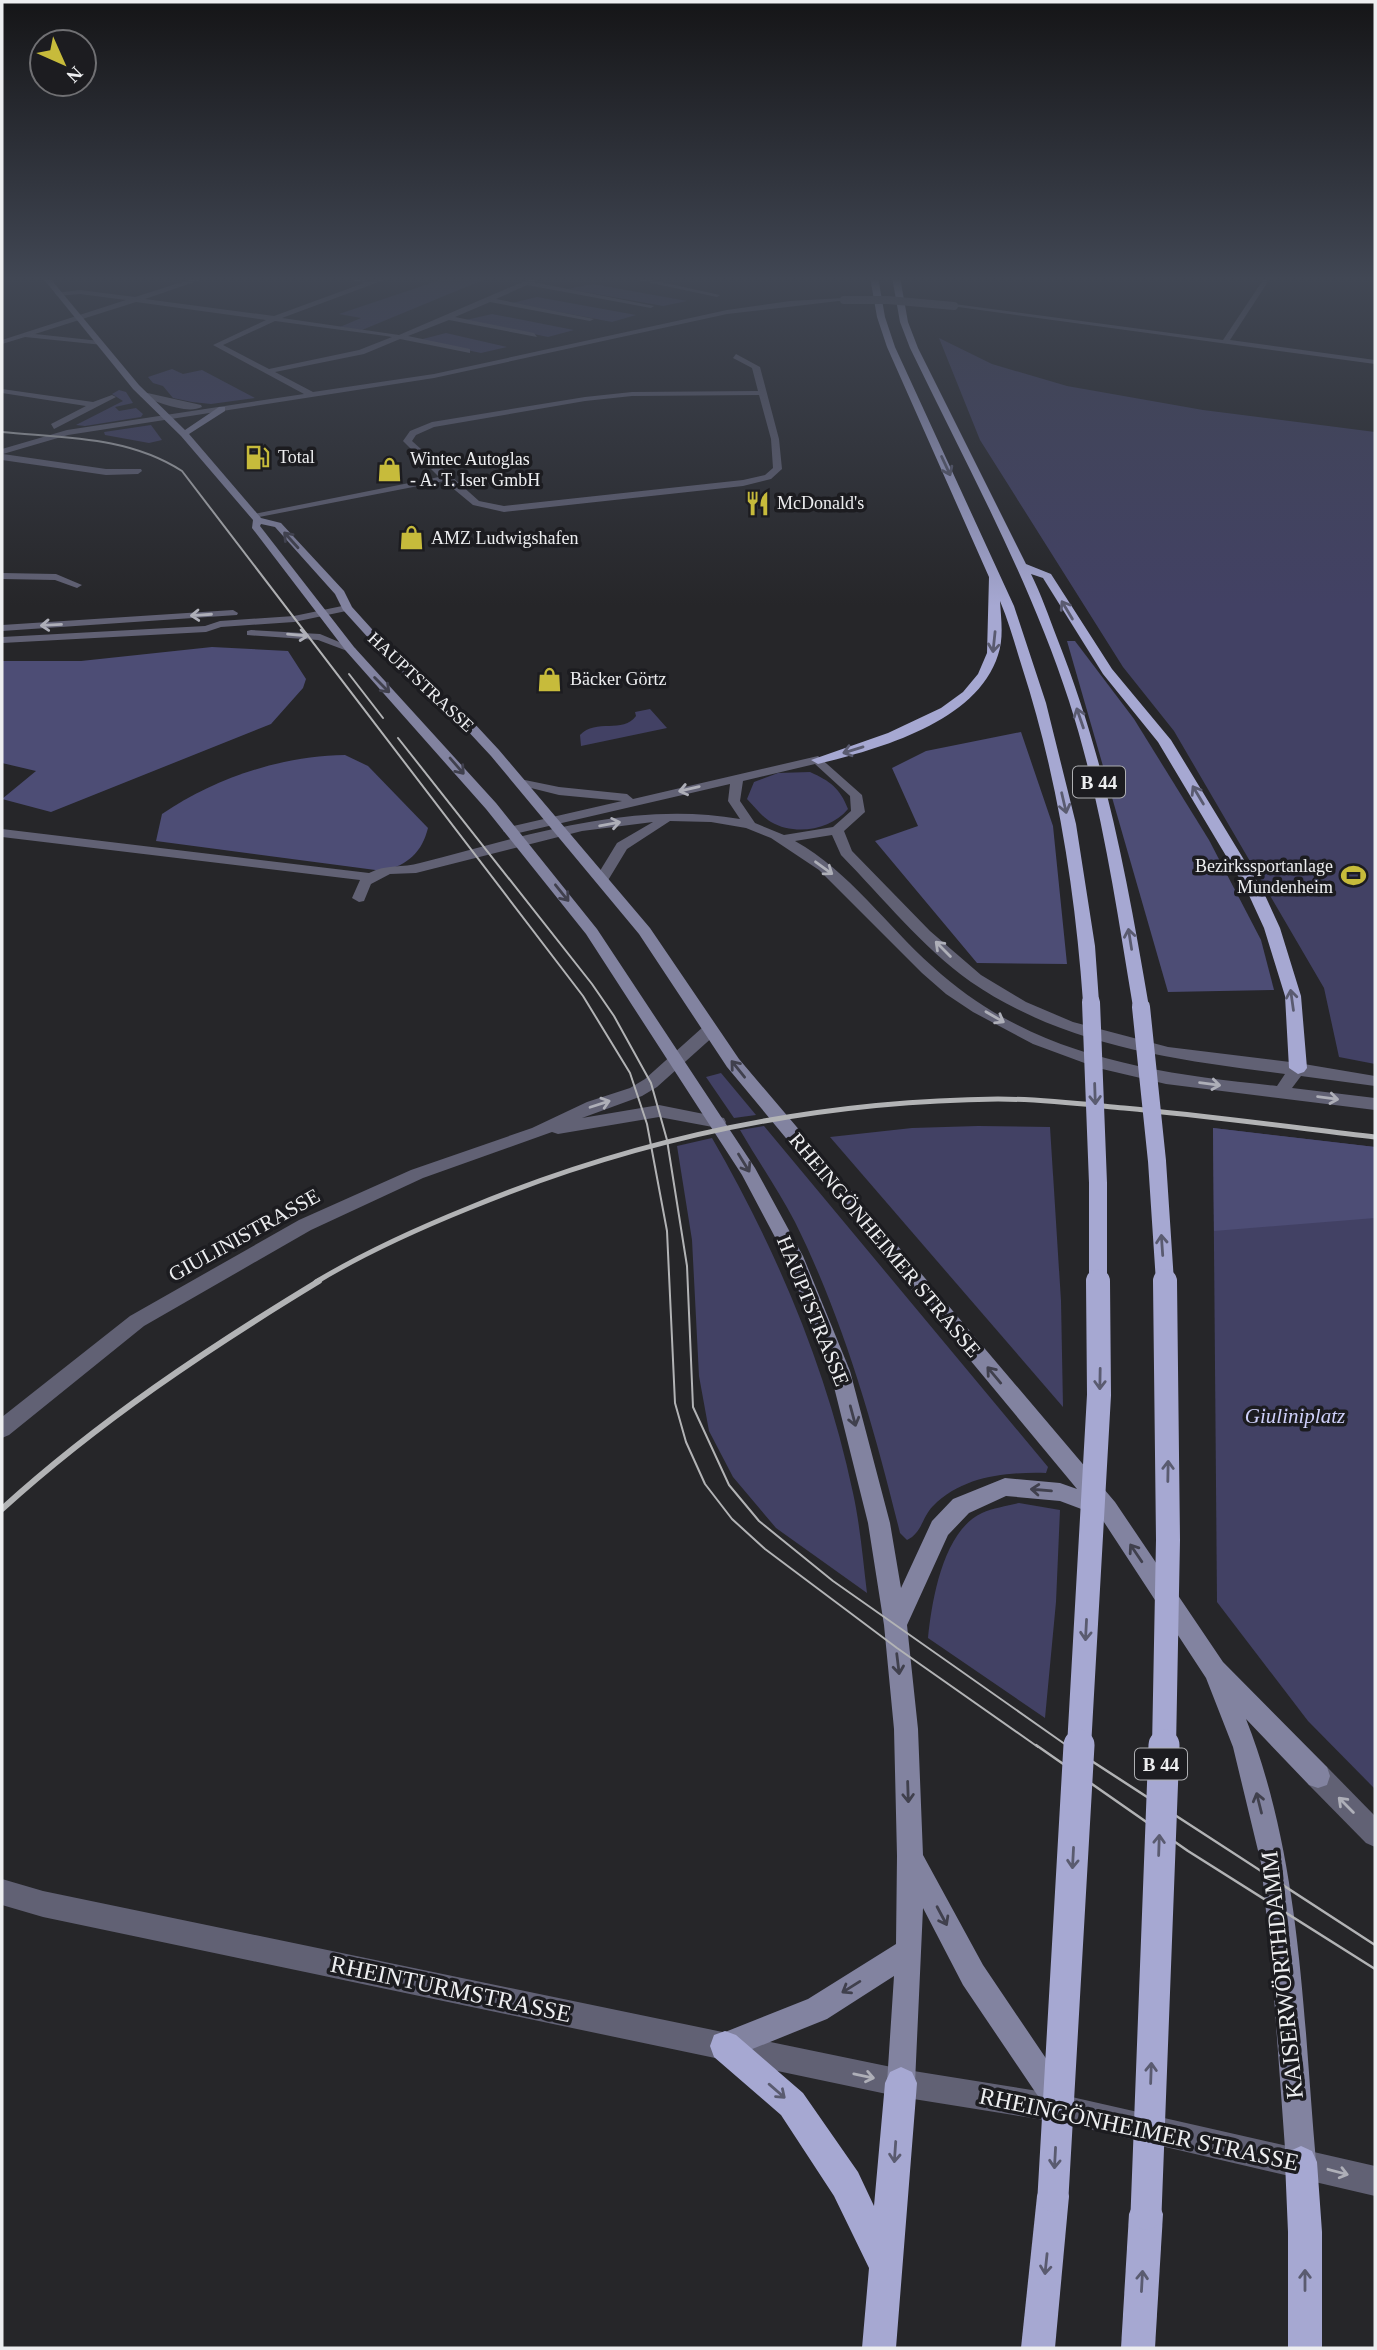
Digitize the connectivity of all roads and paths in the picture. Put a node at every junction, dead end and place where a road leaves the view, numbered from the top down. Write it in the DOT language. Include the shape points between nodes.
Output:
graph roads {
  1 [pos="137,387"];
  2 [pos="297,387"];
  3 [pos="367,387"];
  4 [pos="761,387"];
  5 [pos="909,387"];
  6 [pos="933,387"];
  7 [pos="2,391"];
  8 [pos="763,393"];
  9 [pos="143,394"];
  10 [pos="313,396"];
  11 [pos="112,397"];
  12 [pos="94,405"];
  13 [pos="222,409"];
  14 [pos="168,417"];
  15 [pos="54,426"];
  16 [pos="184,434"];
  17 [pos="2,454"];
  18 [pos="138,471"];
  19 [pos="446,478"];
  20 [pos="256,517"];
  21 [pos="1022,566"];
  22 [pos="995,574"];
  23 [pos="2,576"];
  24 [pos="77,585"];
  25 [pos="321,608"];
  26 [pos="348,608"];
  27 [pos="2,628"];
  28 [pos="206,629"];
  29 [pos="2,639"];
  30 [pos="350,649"];
  31 [pos="818,760"];
  32 [pos="737,778"];
  33 [pos="519,781"];
  34 [pos="641,800"];
  35 [pos="673,817"];
  36 [pos="750,825"];
  37 [pos="557,827"];
  38 [pos="837,830"];
  39 [pos="2,833"];
  40 [pos="514,836"];
  41 [pos="782,839"];
  42 [pos="368,877"];
  43 [pos="602,878"];
  44 [pos="359,898"];
  45 [pos="709,1031"];
  46 [pos="677,1060"];
  47 [pos="1298,1068"];
  48 [pos="1375,1081"];
  49 [pos="1281,1093"];
  50 [pos="1375,1104"];
  51 [pos="718,1122"];
  52 [pos="538,1132"];
  53 [pos="2,1429"];
  54 [pos="1107,1509"];
  55 [pos="895,1625"];
  56 [pos="1215,1670"];
  57 [pos="1318,1776"];
  58 [pos="1375,1834"];
  59 [pos="909,1856"];
  60 [pos="2,1892"];
  61 [pos="909,1951"];
  62 [pos="725,2046"];
  63 [pos="901,2084"];
  64 [pos="1063,2109"];
  65 [pos="1301,2162"];
  66 [pos="1375,2181"];
  67 [pos="886,2267"];
  68 [pos="879,2348"];
  69 [pos="1038,2348"];
  70 [pos="1138,2348"];
  71 [pos="1305,2348"];
  1 -- 9 [label="main road, HAUPTSTRASSE"];
  2 -- 10 [label="street"];
  3 -- 10 [label="street, bridge"];
  4 -- 8 [label="street"];
  5 -- 22 [label="highway, B 44, one-way"];
  6 -- 21 [label="highway, B 44"];
  7 -- 12 [label="street"];
  8 -- 19 [label="street" via="609,396 444,423 412,433 407,441"];
  8 -- 19 [label="street" via="778,469 761,480 504,509 476,503"];
  9 -- 13 [label="street" via="185,407"];
  9 -- 14 [label="main road, HAUPTSTRASSE"];
  10 -- 13 [label="street"];
  11 -- 12 [label="street"];
  12 -- 15 [label="street"];
  13 -- 14 [label="street"];
  13 -- 16 [label="main road"];
  14 -- 16 [label="main road, HAUPTSTRASSE"];
  14 -- 17 [label="street" via="62,434"];
  16 -- 20 [label="main road, HAUPTSTRASSE"];
  17 -- 18 [label="street" via="106,472"];
  19 -- 20 [label="street"];
  20 -- 25 [label="main road, HAUPTSTRASSE" via="255,526"];
  26 -- 20 [label="main road, HAUPTSTRASSE, one-way" via="340,593 278,525"];
  47 -- 21 [label="highway, one-way" via="1293,996 1255,891 1164,740 1116,684 1047,576"];
  70 -- 21 [label="highway, B 44, one-way, bridge" via="1163,1705 1166,1300 1141,1007 1118,871 1093,758 1055,645"];
  22 -- 31 [label="highway, one-way" via="993,652 986,672 971,689 914,729"];
  22 -- 69 [label="highway, B 44, one-way, bridge" via="1055,760 1080,898 1091,1002 1098,1183 1100,1395 1053,2196"];
  23 -- 24 [label="street" via="56,577"];
  25 -- 26 [label="street"];
  25 -- 27 [label="street, one-way"];
  25 -- 28 [label="street" via="294,619"];
  25 -- 30 [label="main road, HAUPTSTRASSE"];
  26 -- 33 [label="main road, HAUPTSTRASSE" via="411,676 469,725"];
  28 -- 29 [label="street"];
  28 -- 30 [label="street, one-way" via="320,637"];
  30 -- 40 [label="main road, HAUPTSTRASSE, one-way"];
  31 -- 32 [label="street"];
  31 -- 38 [label="street" via="856,795 858,812"];
  32 -- 34 [label="street, one-way"];
  32 -- 36 [label="street" via="734,801"];
  33 -- 34 [label="street" via="559,791"];
  33 -- 37 [label="main road, HAUPTSTRASSE"];
  34 -- 37 [label="street"];
  35 -- 36 [label="street"];
  37 -- 35 [label="street, one-way"];
  35 -- 43 [label="street" via="622,845"];
  36 -- 41 [label="street"];
  37 -- 40 [label="street"];
  37 -- 43 [label="main road, RHEINGÖNHEIMER STRASSE"];
  38 -- 41 [label="street"];
  47 -- 38 [label="street, one-way" via="1156,1049 1083,1030 1023,1005 956,961 846,852"];
  39 -- 42 [label="street"];
  40 -- 42 [label="street" via="416,869"];
  40 -- 46 [label="main road, HAUPTSTRASSE, one-way" via="592,932"];
  41 -- 49 [label="street, one-way" via="831,872 928,971 1011,1027 1133,1072"];
  42 -- 44 [label="street"];
  43 -- 45 [label="main road, RHEINGÖNHEIMER STRASSE" via="661,953"];
  45 -- 46 [label="street, GIULINISTRASSE"];
  54 -- 45 [label="main road, RHEINGÖNHEIMER STRASSE, one-way"];
  46 -- 51 [label="main road, HAUPTSTRASSE"];
  52 -- 46 [label="street, GIULINISTRASSE, one-way" via="636,1092"];
  47 -- 48 [label="street"];
  47 -- 49 [label="street"];
  49 -- 50 [label="street, one-way"];
  51 -- 52 [label="street, GIULINISTRASSE" via="659,1111"];
  51 -- 55 [label="main road, HAUPTSTRASSE, one-way" via="788,1244 840,1371 879,1523"];
  52 -- 53 [label="street, GIULINISTRASSE" via="385,1187 305,1225 136,1321"];
  54 -- 55 [label="main road, one-way" via="1060,1492 1005,1487 961,1506 940,1528"];
  56 -- 54 [label="main road, RHEINGÖNHEIMER STRASSE, one-way"];
  55 -- 59 [label="main road, HAUPTSTRASSE, one-way" via="906,1729"];
  56 -- 57 [label="main road"];
  65 -- 56 [label="main road, KAISERWÖRTHDAMM, one-way" via="1274,1863 1244,1747"];
  58 -- 57 [label="street, one-way"];
  59 -- 61 [label="main road"];
  59 -- 64 [label="main road, one-way" via="973,1975"];
  60 -- 62 [label="street, RHEINTURMSTRASSE"];
  61 -- 62 [label="main road, one-way" via="817,2009"];
  61 -- 63 [label="main road"];
  62 -- 63 [label="street, RHEINTURMSTRASSE, one-way"];
  62 -- 67 [label="highway, one-way" via="792,2104 845,2184"];
  63 -- 64 [label="street, RHEINGÖNHEIMER STRASSE"];
  63 -- 67 [label="highway, one-way"];
  64 -- 65 [label="street, RHEINGÖNHEIMER STRASSE"];
  65 -- 66 [label="street, RHEINGÖNHEIMER STRASSE, one-way"];
  71 -- 65 [label="highway, one-way"];
  67 -- 68 [label="highway"];
}
